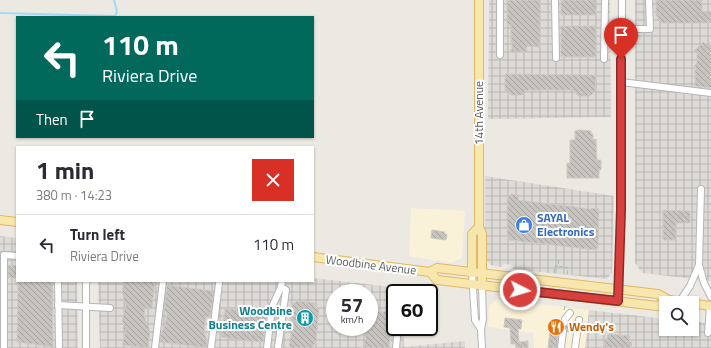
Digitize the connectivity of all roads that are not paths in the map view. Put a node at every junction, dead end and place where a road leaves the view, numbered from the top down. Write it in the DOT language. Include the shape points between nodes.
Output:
graph roads {
  1 [pos="479,0"];
  2 [pos="500,0"];
  3 [pos="555,0"];
  4 [pos="605,0"];
  5 [pos="622,0"];
  6 [pos="650,0"];
  7 [pos="621,29"];
  8 [pos="500,55"];
  9 [pos="556,58"];
  10 [pos="604,59"];
  11 [pos="621,82"];
  12 [pos="711,94"];
  13 [pos="701,189"];
  14 [pos="0,220"];
  15 [pos="16,222"];
  16 [pos="479,227"];
  17 [pos="16,256"];
  18 [pos="314,257"];
  19 [pos="699,265"];
  20 [pos="430,272"];
  21 [pos="472,273"];
  22 [pos="482,274"];
  23 [pos="522,279"];
  24 [pos="58,282"];
  25 [pos="86,282"];
  26 [pos="163,282"];
  27 [pos="220,283"];
  28 [pos="281,284"];
  29 [pos="472,285"];
  30 [pos="482,286"];
  31 [pos="619,289"];
  32 [pos="520,290"];
  33 [pos="662,296"];
  34 [pos="683,296"];
  35 [pos="711,297"];
  36 [pos="618,301"];
  37 [pos="699,304"];
  38 [pos="58,305"];
  39 [pos="659,305"];
  40 [pos="86,306"];
  41 [pos="711,306"];
  42 [pos="110,308"];
  43 [pos="570,313"];
  44 [pos="564,323"];
  45 [pos="481,329"];
  46 [pos="563,331"];
  47 [pos="577,333"];
  48 [pos="708,333"];
  49 [pos="397,336"];
  50 [pos="58,346"];
  51 [pos="4,348"];
  52 [pos="86,348"];
  53 [pos="155,348"];
  54 [pos="211,348"];
  55 [pos="267,348"];
  56 [pos="278,348"];
  57 [pos="396,348"];
  58 [pos="482,348"];
  59 [pos="561,348"];
  60 [pos="575,348"];
  1 -- 16 [label="main road, 14th Avenue"];
  2 -- 8 [label="street"];
  3 -- 9 [label="street"];
  4 -- 10 [label="street"];
  5 -- 7 [label="street"];
  6 -- 7 [label="street" via="650,29"];
  7 -- 11 [label="street"];
  11 -- 12 [label="street"];
  11 -- 31 [label="street"];
  13 -- 19 [label="street"];
  14 -- 15 [label="main road"];
  16 -- 21 [label="main road, 14th Avenue" via="472,234"];
  16 -- 22 [label="main road, 14th Avenue" via="482,234"];
  17 -- 51 [label="street" via="4,254"];
  18 -- 20 [label="main road, Woodbine Avenue"];
  19 -- 34 [label="street"];
  19 -- 35 [label="street"];
  20 -- 21 [label="main road, Woodbine Avenue" via="437,268"];
  20 -- 29 [label="main road, Woodbine Avenue" via="437,280"];
  21 -- 22 [label="main road, Woodbine Avenue"];
  21 -- 29 [label="street, 14th Avenue"];
  22 -- 23 [label="main road, Woodbine Avenue"];
  22 -- 30 [label="main road, 14th Avenue"];
  23 -- 31 [label="main road, Woodbine Avenue"];
  23 -- 32 [label="main road"];
  24 -- 38 [label="street"];
  25 -- 40 [label="street"];
  26 -- 53 [label="street"];
  27 -- 54 [label="street"];
  28 -- 55 [label="street" via="272,308"];
  28 -- 56 [label="street" via="286,290"];
  29 -- 30 [label="main road, Woodbine Avenue"];
  29 -- 45 [label="street, 14th Avenue" via="475,320"];
  30 -- 32 [label="main road, Woodbine Avenue"];
  30 -- 45 [label="street, 14th Avenue" via="484,319"];
  31 -- 33 [label="main road, Woodbine Avenue"];
  31 -- 36 [label="street"];
  32 -- 36 [label="main road, Woodbine Avenue"];
  36 -- 39 [label="main road, Woodbine Avenue"];
  37 -- 41 [label="main road, Woodbine Avenue"];
  38 -- 40 [label="street"];
  38 -- 50 [label="street"];
  40 -- 42 [label="street"];
  40 -- 52 [label="street"];
  41 -- 48 [label="street"];
  43 -- 44 [label="street"];
  45 -- 58 [label="street, 14th Avenue"];
  46 -- 59 [label="street"];
  47 -- 60 [label="street"];
  49 -- 57 [label="street"];
}
